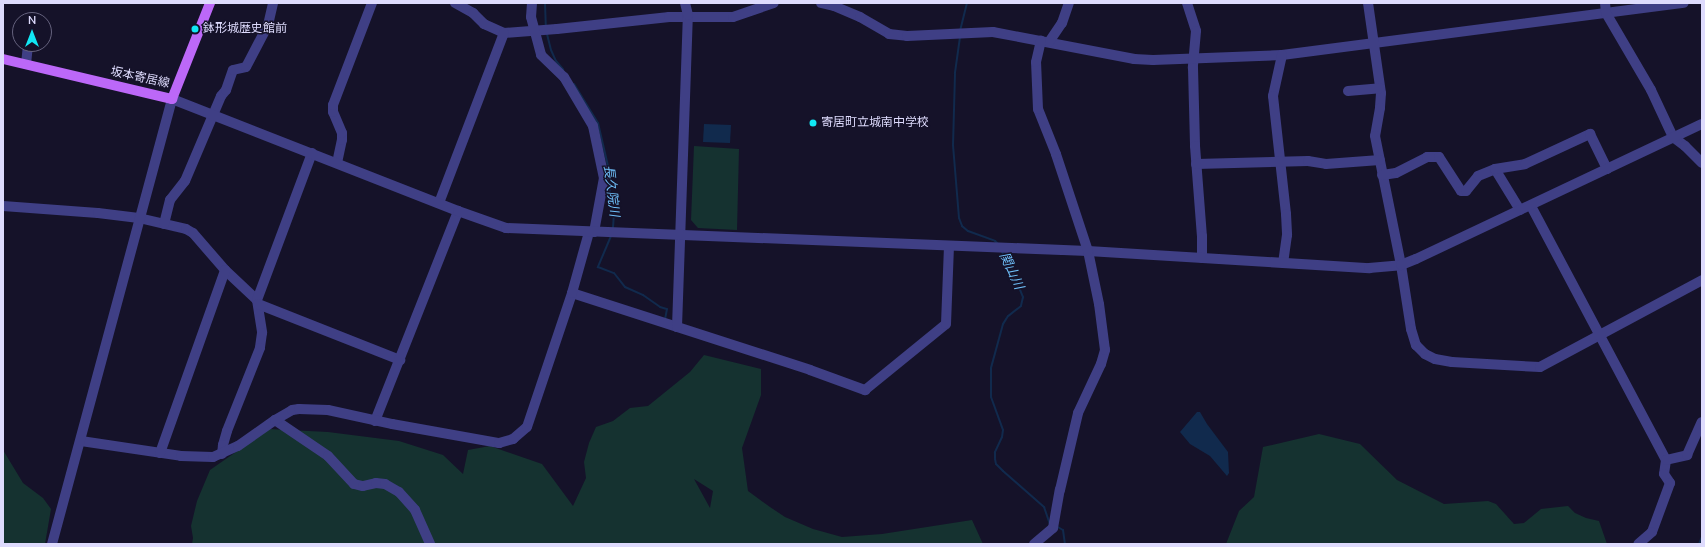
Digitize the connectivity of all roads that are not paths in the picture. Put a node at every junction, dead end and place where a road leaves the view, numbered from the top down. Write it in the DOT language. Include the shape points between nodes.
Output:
graph roads {
  1 [pos="210,3"];
  2 [pos="273,3"];
  3 [pos="372,3"];
  4 [pos="455,3"];
  5 [pos="532,3"];
  6 [pos="685,3"];
  7 [pos="774,3"];
  8 [pos="821,3"];
  9 [pos="1070,3"];
  10 [pos="1187,3"];
  11 [pos="1368,3"];
  12 [pos="1684,3"];
  13 [pos="835,4"];
  14 [pos="1606,8"];
  15 [pos="688,15"];
  16 [pos="533,31"];
  17 [pos="504,33"];
  18 [pos="1045,41"];
  19 [pos="1373,44"];
  20 [pos="27,52"];
  21 [pos="1282,55"];
  22 [pos="3,59"];
  23 [pos="1192,59"];
  24 [pos="26,64"];
  25 [pos="1380,88"];
  26 [pos="1348,91"];
  27 [pos="172,99"];
  28 [pos="212,115"];
  29 [pos="1702,124"];
  30 [pos="1673,137"];
  31 [pos="312,153"];
  32 [pos="1380,160"];
  33 [pos="1281,162"];
  34 [pos="337,163"];
  35 [pos="1702,163"];
  36 [pos="1196,164"];
  37 [pos="1495,169"];
  38 [pos="1607,169"];
  39 [pos="1382,175"];
  40 [pos="439,203"];
  41 [pos="3,206"];
  42 [pos="1531,206"];
  43 [pos="1520,210"];
  44 [pos="458,211"];
  45 [pos="139,218"];
  46 [pos="164,224"];
  47 [pos="591,232"];
  48 [pos="680,236"];
  49 [pos="949,246"];
  50 [pos="1088,251"];
  51 [pos="1202,258"];
  52 [pos="1283,263"];
  53 [pos="1401,265"];
  54 [pos="225,270"];
  55 [pos="1702,280"];
  56 [pos="572,293"];
  57 [pos="257,302"];
  58 [pos="677,327"];
  59 [pos="1600,335"];
  60 [pos="400,360"];
  61 [pos="275,420"];
  62 [pos="375,421"];
  63 [pos="1702,422"];
  64 [pos="81,441"];
  65 [pos="160,452"];
  66 [pos="222,454"];
  67 [pos="1666,460"];
  68 [pos="52,544"];
  69 [pos="430,544"];
  70 [pos="1034,544"];
  71 [pos="1638,544"];
  1 -- 27 [label="main road, 坂本寄居線"];
  2 -- 28 [label="street" via="268,24 246,67 233,70 226,90"];
  3 -- 34 [label="street" via="333,105 333,112 342,133"];
  4 -- 17 [label="street" via="473,13 484,24"];
  5 -- 16 [label="street"];
  6 -- 15 [label="street"];
  7 -- 15 [label="street" via="733,17"];
  8 -- 13 [label="street"];
  9 -- 18 [label="street" via="1062,23"];
  10 -- 23 [label="street" via="1196,31"];
  11 -- 19 [label="street"];
  12 -- 14 [label="street"];
  13 -- 18 [label="street" via="888,34 906,36 992,32"];
  14 -- 19 [label="street"];
  14 -- 30 [label="street" via="1651,90"];
  15 -- 16 [label="street"];
  15 -- 48 [label="street"];
  16 -- 17 [label="street"];
  16 -- 47 [label="street" via="541,55 564,78 593,126 604,178"];
  17 -- 40 [label="street"];
  18 -- 23 [label="street" via="1134,59"];
  18 -- 50 [label="street" via="1036,62 1038,109 1056,154"];
  19 -- 21 [label="street"];
  19 -- 25 [label="street"];
  20 -- 24 [label="street"];
  21 -- 23 [label="street"];
  21 -- 33 [label="street" via="1273,96"];
  22 -- 24 [label="main road, 坂本寄居線"];
  23 -- 36 [label="street"];
  24 -- 27 [label="main road, 坂本寄居線"];
  25 -- 26 [label="street"];
  25 -- 32 [label="street" via="1380,108 1375,136"];
  27 -- 28 [label="street"];
  27 -- 45 [label="street"];
  28 -- 31 [label="street"];
  28 -- 46 [label="street" via="185,181 170,200"];
  29 -- 30 [label="street"];
  30 -- 35 [label="street"];
  30 -- 38 [label="street"];
  31 -- 34 [label="street"];
  31 -- 57 [label="street"];
  32 -- 33 [label="street" via="1326,164 1308,161"];
  32 -- 39 [label="street"];
  33 -- 36 [label="street"];
  33 -- 52 [label="street" via="1287,235"];
  34 -- 40 [label="street"];
  36 -- 51 [label="street"];
  37 -- 38 [label="street" via="1525,164 1590,134"];
  37 -- 39 [label="street" via="1478,176 1466,191 1461,191 1439,157 1427,157 1396,173"];
  37 -- 43 [label="street"];
  38 -- 42 [label="street"];
  39 -- 53 [label="street"];
  40 -- 44 [label="street"];
  41 -- 45 [label="street"];
  42 -- 43 [label="street"];
  42 -- 59 [label="street"];
  43 -- 53 [label="street"];
  44 -- 47 [label="street" via="506,228"];
  44 -- 60 [label="street"];
  45 -- 46 [label="street"];
  45 -- 64 [label="street"];
  46 -- 54 [label="street" via="193,233"];
  47 -- 48 [label="street"];
  47 -- 56 [label="street"];
  48 -- 49 [label="street"];
  48 -- 58 [label="street"];
  49 -- 50 [label="street"];
  49 -- 58 [label="street" via="946,324 865,390"];
  50 -- 51 [label="street"];
  50 -- 70 [label="street" via="1105,350 1078,413 1053,528"];
  51 -- 52 [label="street"];
  52 -- 53 [label="street" via="1369,268"];
  53 -- 59 [label="street" via="1414,339 1420,350 1435,359 1540,367"];
  54 -- 57 [label="street"];
  54 -- 65 [label="street"];
  55 -- 59 [label="street"];
  56 -- 58 [label="street"];
  56 -- 62 [label="street" via="527,427 513,439 499,443"];
  57 -- 60 [label="street"];
  57 -- 66 [label="street" via="262,333 260,348 228,431"];
  59 -- 67 [label="street"];
  60 -- 62 [label="street"];
  61 -- 62 [label="street" via="292,410 328,410"];
  61 -- 66 [label="street"];
  61 -- 69 [label="street" via="328,456 354,484 384,484 399,492 415,510"];
  63 -- 67 [label="street" via="1687,455"];
  64 -- 65 [label="street"];
  64 -- 68 [label="street"];
  65 -- 66 [label="street" via="204,458"];
  67 -- 71 [label="street" via="1664,474 1670,483 1652,532"];
}
